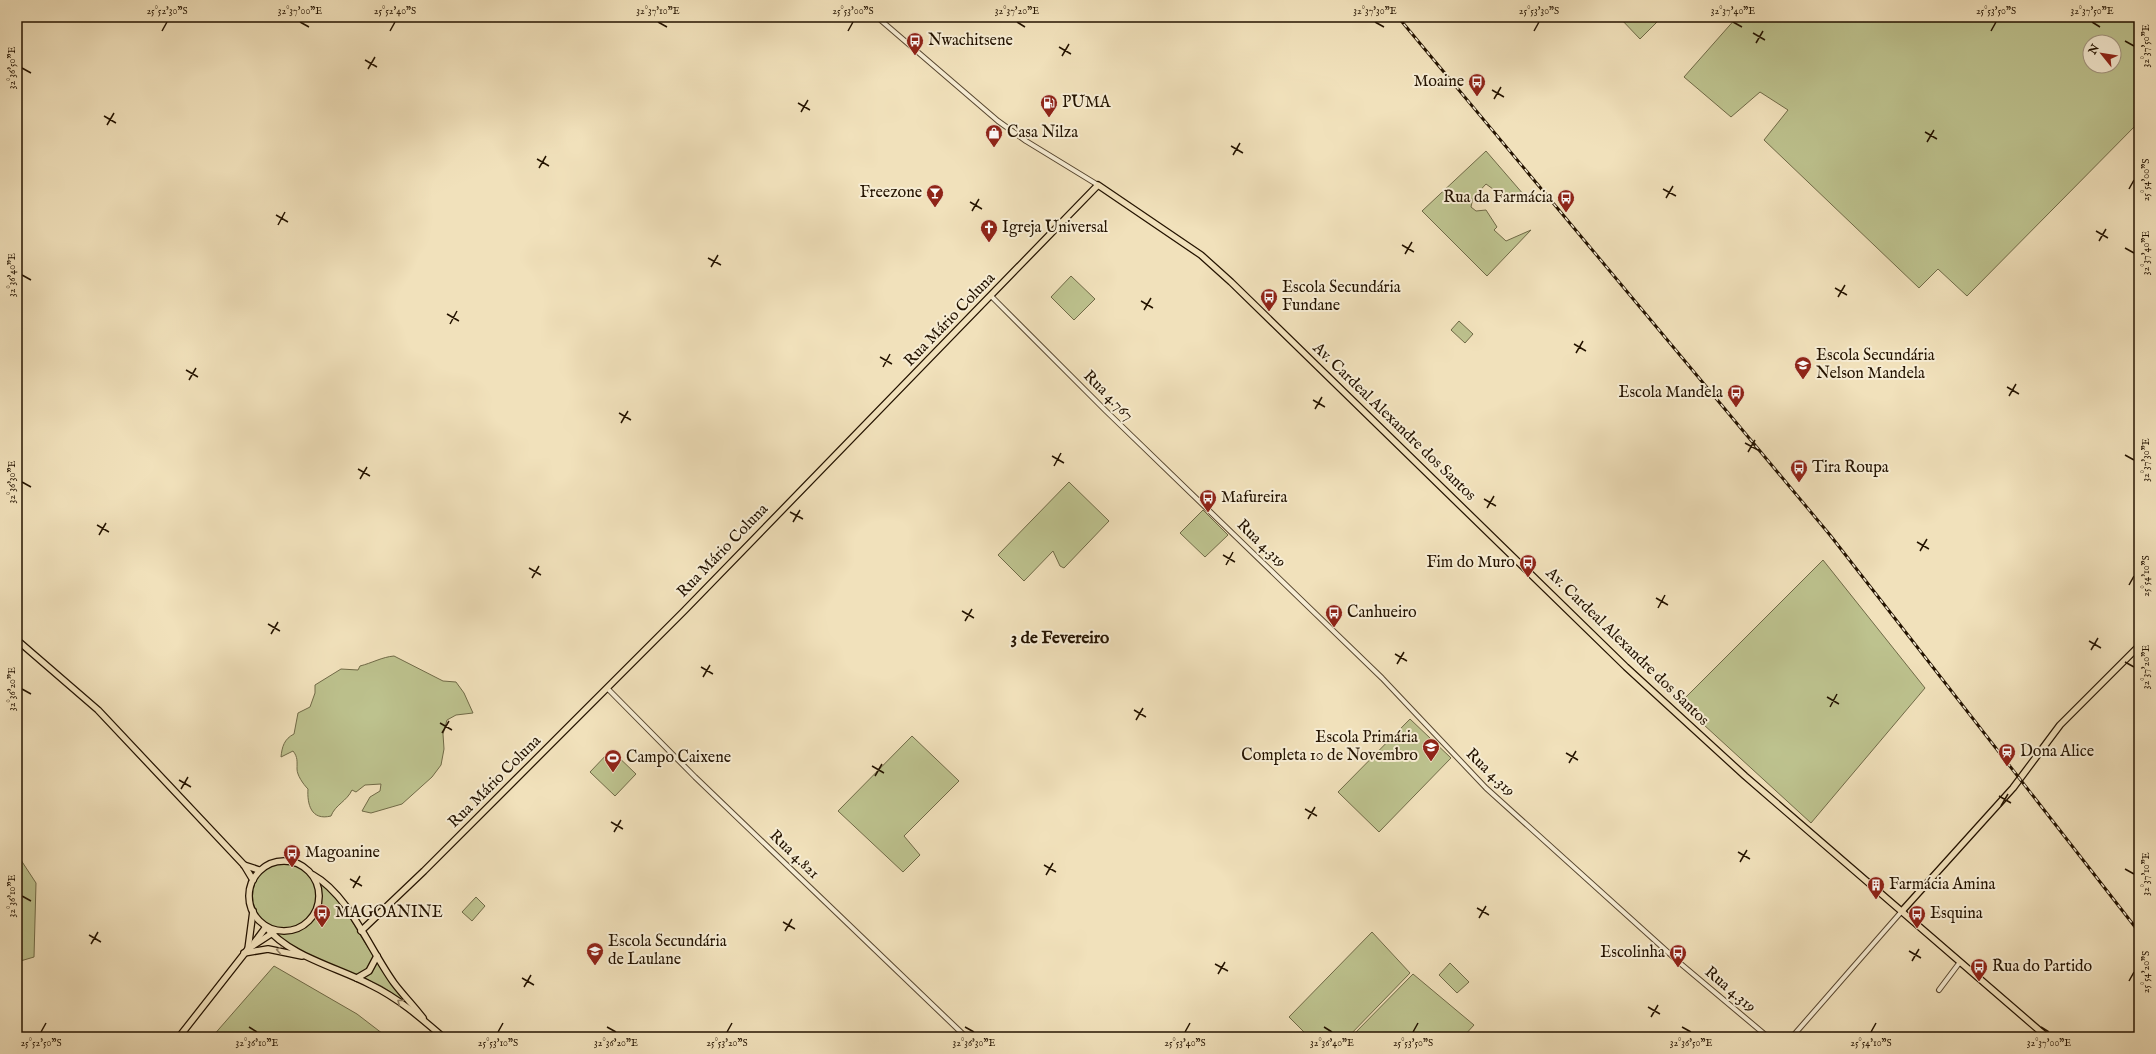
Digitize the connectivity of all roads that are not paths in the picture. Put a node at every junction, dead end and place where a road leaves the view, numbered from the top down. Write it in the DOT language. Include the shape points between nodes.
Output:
graph roads {
  1 [pos="877,17"];
  2 [pos="1098,184"];
  3 [pos="991,296"];
  4 [pos="1211,511"];
  5 [pos="17,640"];
  6 [pos="2139,646"];
  7 [pos="607,688"];
  8 [pos="244,865"];
  9 [pos="260,870"];
  10 [pos="310,872"];
  11 [pos="253,880"];
  12 [pos="252,911"];
  13 [pos="1902,911"];
  14 [pos="264,925"];
  15 [pos="278,930"];
  16 [pos="362,930"];
  17 [pos="271,934"];
  18 [pos="246,951"];
  19 [pos="377,956"];
  20 [pos="316,961"];
  21 [pos="1960,962"];
  22 [pos="357,978"];
  23 [pos="1939,990"];
  24 [pos="430,1026"];
  25 [pos="179,1037"];
  26 [pos="182,1037"];
  27 [pos="443,1037"];
  28 [pos="966,1037"];
  29 [pos="1768,1037"];
  30 [pos="1792,1037"];
  31 [pos="2047,1037"];
  1 -- 2 [label="street, Av. Cardeal Alexandre dos Santos" via="1015,134"];
  2 -- 3 [label="main road, Rua Mário Coluna"];
  2 -- 13 [label="main road, Av. Cardeal Alexandre dos Santos" via="1201,255 1231,282 1626,667 1745,776"];
  3 -- 4 [label="street, Rua 4.767"];
  3 -- 7 [label="main road, Rua Mário Coluna"];
  4 -- 29 [label="street, Rua 4.319" via="1382,678 1486,788 1681,964"];
  5 -- 8 [label="main road" via="98,710"];
  6 -- 13 [label="main road" via="2060,725 2013,788"];
  7 -- 16 [label="main road, Rua Mário Coluna"];
  7 -- 28 [label="street, Rua 4.821" via="695,777"];
  8 -- 9 [label="main road"];
  8 -- 11 [label="main road"];
  9 -- 10 [label="main road" via="282,860 292,861"];
  9 -- 11 [label="main road"];
  10 -- 15 [label="main road" via="319,895 314,912 302,925"];
  10 -- 16 [label="main road" via="336,895"];
  11 -- 12 [label="main road" via="249,895"];
  12 -- 14 [label="main road"];
  12 -- 18 [label="main road"];
  13 -- 21 [label="main road, Av. Cardeal Alexandre dos Santos"];
  13 -- 30 [label="street"];
  14 -- 15 [label="main road"];
  14 -- 17 [label="main road"];
  14 -- 26 [label="main road"];
  15 -- 17 [label="main road"];
  16 -- 19 [label="main road"];
  17 -- 18 [label="main road"];
  17 -- 20 [label="main road"];
  20 -- 18 [label="main road, one-way" via="274,949"];
  18 -- 25 [label="main road"];
  19 -- 22 [label="main road" via="369,972"];
  19 -- 24 [label="main road" via="394,983"];
  20 -- 22 [label="main road"];
  21 -- 23 [label="street"];
  21 -- 31 [label="main road, Av. Cardeal Alexandre dos Santos"];
  24 -- 22 [label="main road, one-way" via="393,997"];
  24 -- 27 [label="main road"];
}
